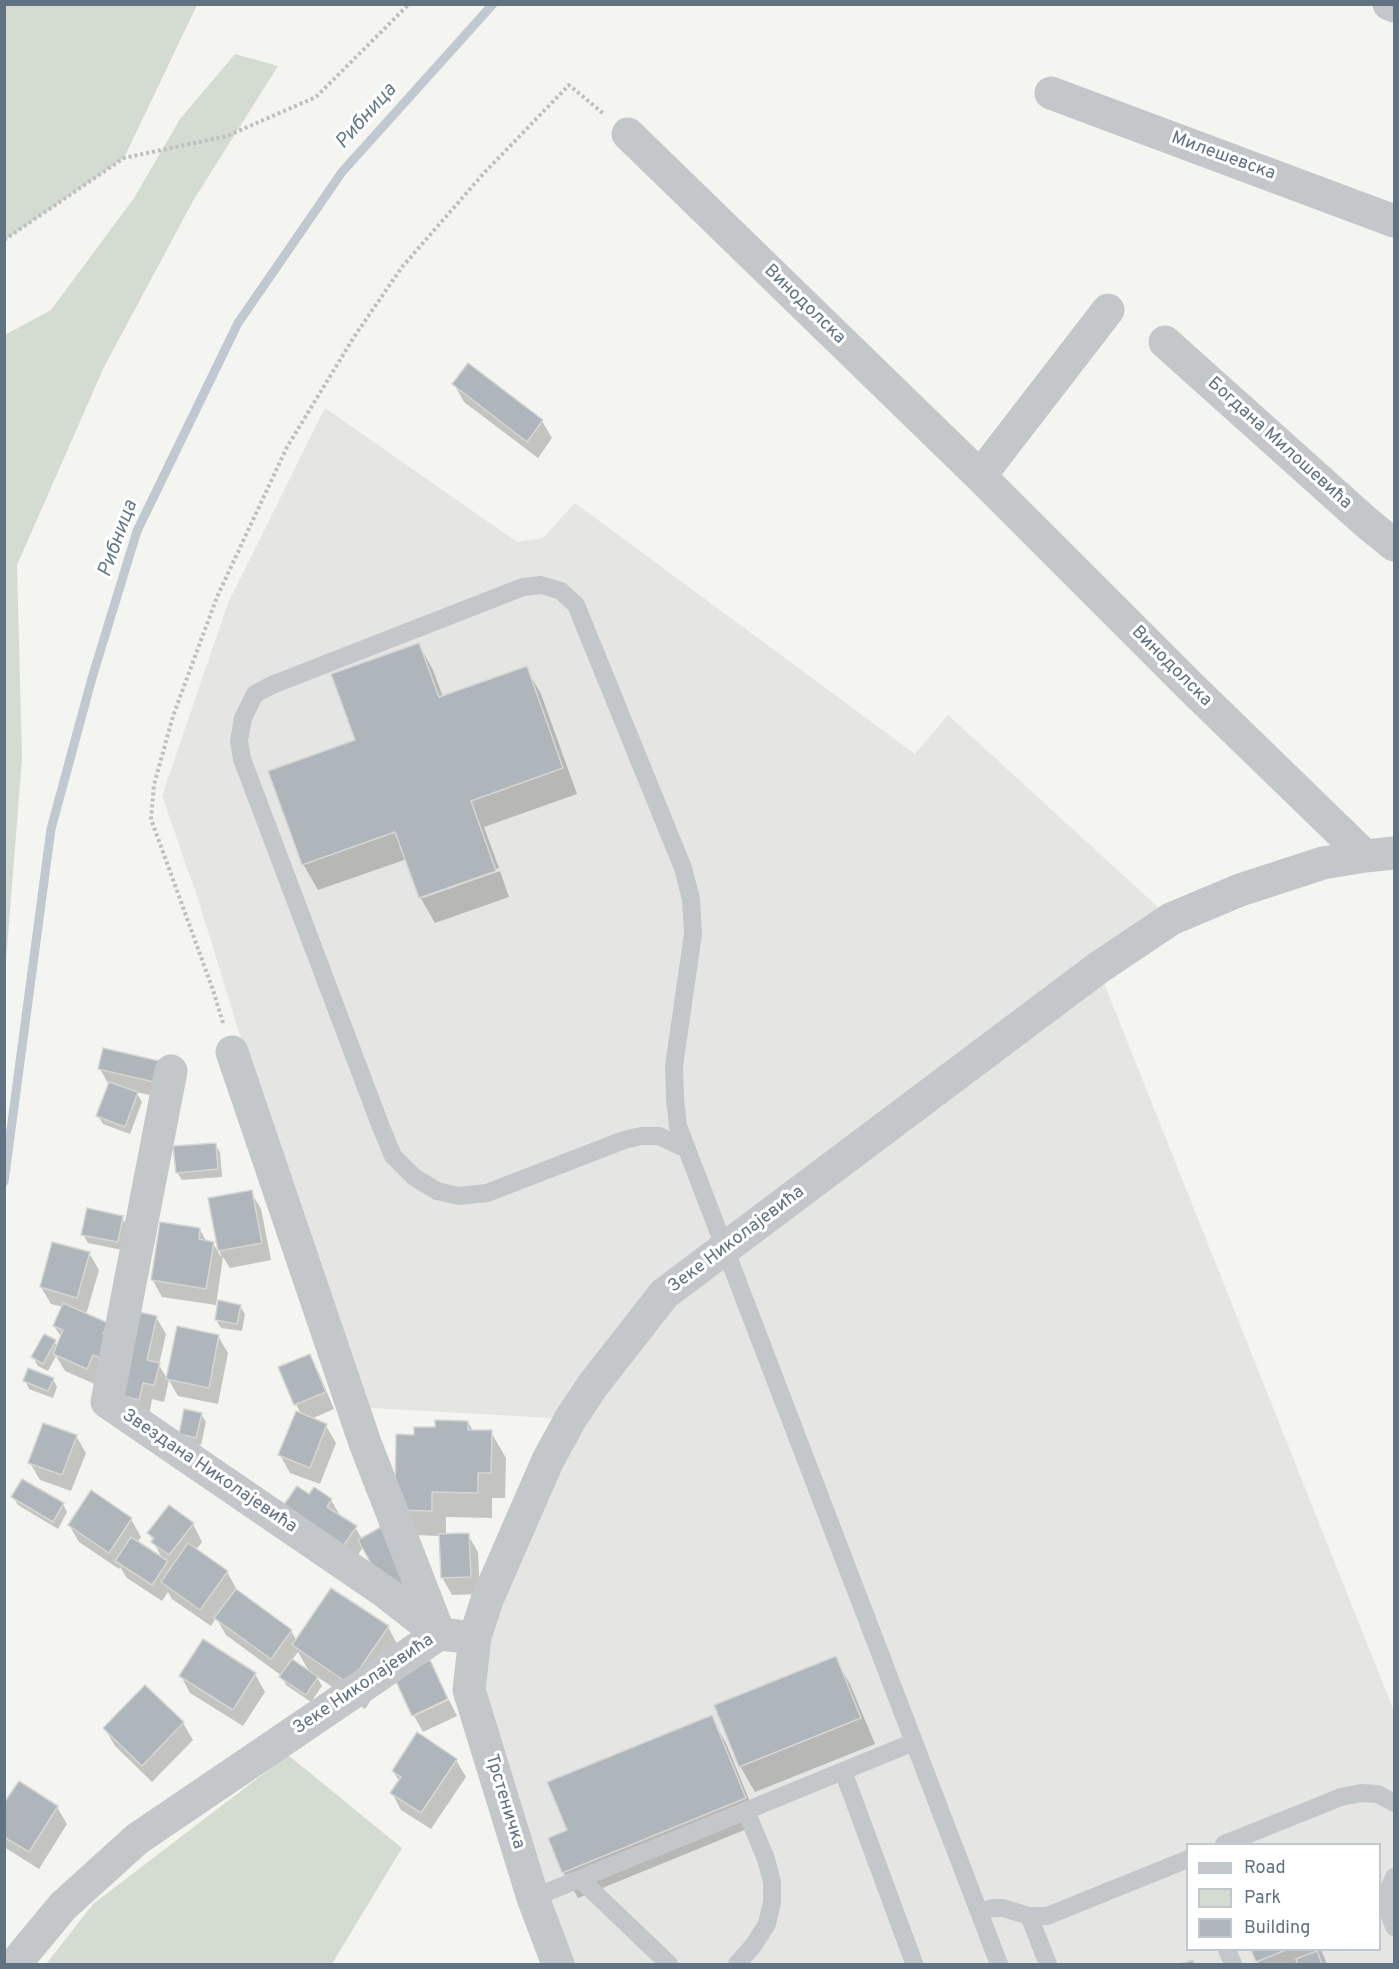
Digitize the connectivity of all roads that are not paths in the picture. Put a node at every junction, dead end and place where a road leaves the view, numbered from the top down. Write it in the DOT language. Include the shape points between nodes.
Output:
graph roads {
  1 [pos="1389,4"];
  2 [pos="1395,6"];
  3 [pos="1051,93"];
  4 [pos="628,134"];
  5 [pos="1395,221"];
  6 [pos="1108,310"];
  7 [pos="1165,342"];
  8 [pos="980,476"];
  9 [pos="1395,545"];
  10 [pos="1380,855"];
  11 [pos="232,1052"];
  12 [pos="171,1071"];
  13 [pos="687,1149"];
  14 [pos="726,1247"];
  15 [pos="439,1634"];
  16 [pos="475,1637"];
  17 [pos="469,1690"];
  18 [pos="914,1742"];
  19 [pos="843,1771"];
  20 [pos="1395,1803"];
  21 [pos="746,1811"];
  22 [pos="1229,1843"];
  23 [pos="1186,1860"];
  24 [pos="1395,1877"];
  25 [pos="580,1879"];
  26 [pos="533,1898"];
  27 [pos="979,1912"];
  28 [pos="1029,1916"];
  29 [pos="1395,1927"];
  30 [pos="1227,1951"];
  31 [pos="914,1963"];
  32 [pos="15,1965"];
  33 [pos="558,1965"];
  34 [pos="669,1965"];
  35 [pos="737,1965"];
  36 [pos="999,1965"];
  37 [pos="1048,1965"];
  38 [pos="1233,1965"];
  1 -- 2 [label="street"];
  3 -- 5 [label="street, Милешевска"];
  4 -- 8 [label="street, Винодолска"];
  6 -- 8 [label="street"];
  7 -- 9 [label="street, Богдана Милошевића"];
  8 -- 10 [label="street, Винодолска" via="1192,688"];
  10 -- 14 [label="street, Зеке Николајевића" via="1323,863 1240,890 1171,919 1098,968"];
  11 -- 15 [label="street, Звездана Николајевића" via="365,1443"];
  12 -- 15 [label="street, Звездана Николајевића" via="107,1402 385,1592"];
  13 -- 13 [label="lane" via="659,1136 641,1136 487,1193 459,1196 437,1191 414,1177 393,1156 242,759 239,741 243,718 255,694 523,587 541,585 561,591 576,605 683,868 691,899 693,934 674,1066 678,1126"];
  13 -- 14 [label="lane"];
  14 -- 16 [label="street, Зеке Николајевића" via="664,1294 571,1418 487,1600"];
  14 -- 18 [label="lane"];
  15 -- 16 [label="street, Зеке Николајевића"];
  15 -- 17 [label="street, Звездана Николајевића"];
  15 -- 32 [label="street, Зеке Николајевића" via="137,1839 63,1906"];
  16 -- 17 [label="street, Трстеничка"];
  17 -- 26 [label="street, Трстеничка"];
  18 -- 19 [label="lane"];
  18 -- 27 [label="lane"];
  19 -- 21 [label="lane"];
  19 -- 31 [label="lane"];
  20 -- 22 [label="lane" via="1378,1794 1341,1797"];
  21 -- 25 [label="lane"];
  21 -- 35 [label="lane" via="766,1859 772,1902 767,1924"];
  23 -- 28 [label="lane" via="1065,1910"];
  24 -- 29 [label="lane" via="1387,1894 1387,1908"];
  25 -- 26 [label="lane"];
  25 -- 34 [label="lane"];
  26 -- 33 [label="street, Трстеничка"];
  27 -- 28 [label="lane" via="1003,1908"];
  27 -- 36 [label="lane"];
  28 -- 37 [label="lane"];
  30 -- 38 [label="lane"];
}
